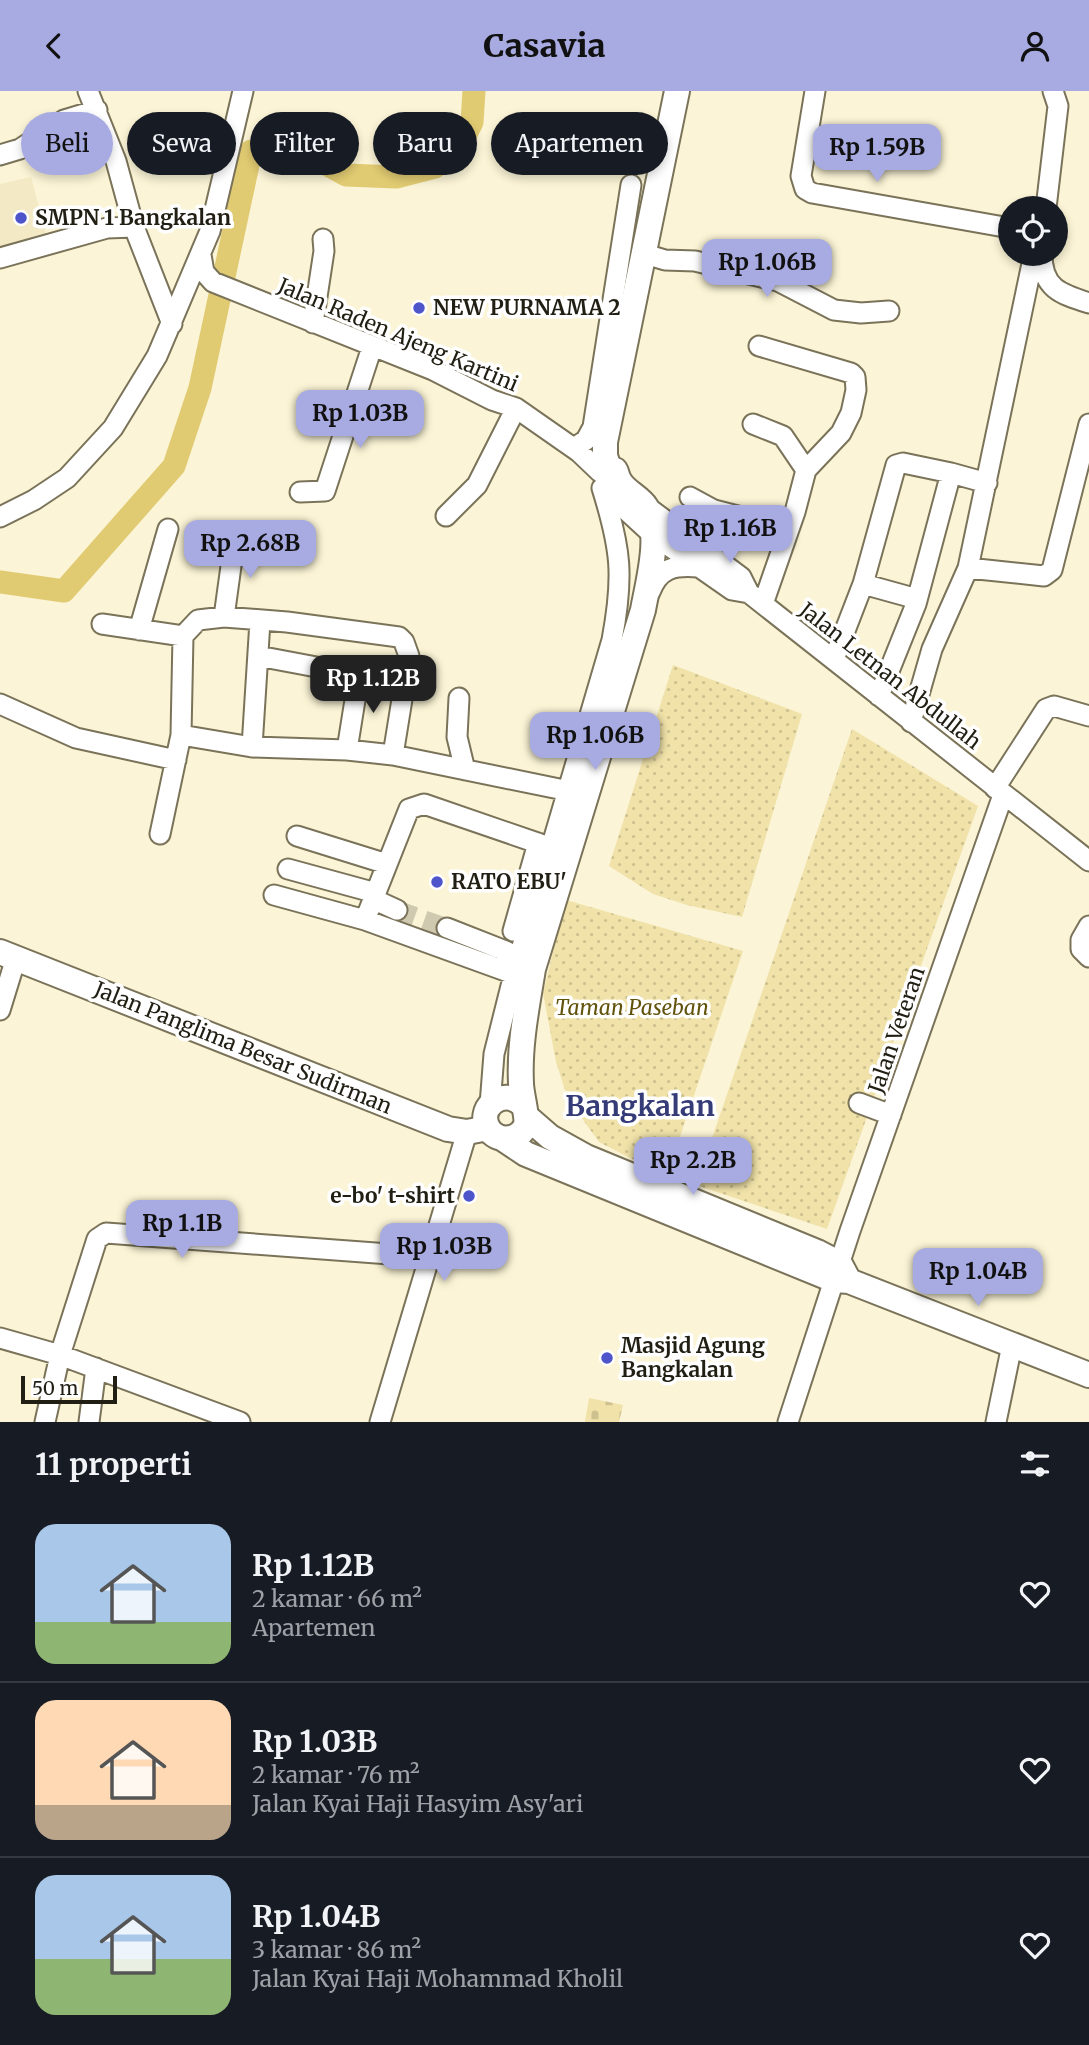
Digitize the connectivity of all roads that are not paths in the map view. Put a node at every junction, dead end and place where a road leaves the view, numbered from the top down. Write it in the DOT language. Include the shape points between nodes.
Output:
graph roads {
  1 [pos="88,91"];
  2 [pos="243,91"];
  3 [pos="677,91"];
  4 [pos="816,91"];
  5 [pos="1053,91"];
  6 [pos="1059,91"];
  7 [pos="97,110"];
  8 [pos="0,155"];
  9 [pos="631,185"];
  10 [pos="1047,196"];
  11 [pos="998,225"];
  12 [pos="134,227"];
  13 [pos="323,239"];
  14 [pos="645,254"];
  15 [pos="201,255"];
  16 [pos="0,258"];
  17 [pos="1032,266"];
  18 [pos="1044,266"];
  19 [pos="215,283"];
  20 [pos="188,285"];
  21 [pos="1089,303"];
  22 [pos="889,311"];
  23 [pos="313,323"];
  24 [pos="172,324"];
  25 [pos="759,346"];
  26 [pos="372,347"];
  27 [pos="516,408"];
  28 [pos="752,424"];
  29 [pos="1089,424"];
  30 [pos="574,448"];
  31 [pos="806,470"];
  32 [pos="951,473"];
  33 [pos="607,477"];
  34 [pos="987,483"];
  35 [pos="300,492"];
  36 [pos="690,497"];
  37 [pos="646,506"];
  38 [pos="446,516"];
  39 [pos="0,517"];
  40 [pos="168,529"];
  41 [pos="789,529"];
  42 [pos="653,535"];
  43 [pos="235,537"];
  44 [pos="699,567"];
  45 [pos="968,568"];
  46 [pos="863,584"];
  47 [pos="756,599"];
  48 [pos="916,604"];
  49 [pos="643,610"];
  50 [pos="224,617"];
  51 [pos="260,621"];
  52 [pos="102,624"];
  53 [pos="139,631"];
  54 [pos="183,636"];
  55 [pos="258,656"];
  56 [pos="834,659"];
  57 [pos="879,696"];
  58 [pos="459,698"];
  59 [pos="0,704"];
  60 [pos="1089,716"];
  61 [pos="911,722"];
  62 [pos="181,735"];
  63 [pos="251,747"];
  64 [pos="347,750"];
  65 [pos="393,755"];
  66 [pos="176,760"];
  67 [pos="465,770"];
  68 [pos="569,791"];
  69 [pos="999,791"];
  70 [pos="160,834"];
  71 [pos="298,835"];
  72 [pos="545,845"];
  73 [pos="1089,861"];
  74 [pos="387,865"];
  75 [pos="288,869"];
  76 [pos="274,895"];
  77 [pos="374,896"];
  78 [pos="397,910"];
  79 [pos="365,920"];
  80 [pos="1089,926"];
  81 [pos="447,928"];
  82 [pos="465,946"];
  83 [pos="8,955"];
  84 [pos="1089,957"];
  85 [pos="508,965"];
  86 [pos="0,1010"];
  87 [pos="859,1103"];
  88 [pos="525,1111"];
  89 [pos="891,1115"];
  90 [pos="487,1126"];
  91 [pos="662,1199"];
  92 [pos="430,1257"];
  93 [pos="841,1275"];
  94 [pos="0,1338"];
  95 [pos="1012,1345"];
  96 [pos="60,1355"];
  97 [pos="96,1368"];
  98 [pos="1089,1375"];
  99 [pos="45,1422"];
  100 [pos="89,1422"];
  101 [pos="240,1422"];
  102 [pos="380,1422"];
  103 [pos="788,1422"];
  104 [pos="996,1422"];
  1 -- 7 [label="street"];
  2 -- 15 [label="street"];
  3 -- 14 [label="main road"];
  4 -- 11 [label="street" via="802,176 805,189"];
  5 -- 6 [label="street"];
  5 -- 10 [label="street" via="1058,106"];
  7 -- 8 [label="street" via="64,120 20,149"];
  7 -- 12 [label="street"];
  9 -- 30 [label="street" via="593,427 586,440"];
  12 -- 16 [label="street" via="107,228"];
  12 -- 24 [label="street"];
  13 -- 23 [label="street"];
  14 -- 22 [label="street" via="778,281 834,310"];
  14 -- 33 [label="main road" via="608,427"];
  15 -- 19 [label="street" via="204,272"];
  15 -- 20 [label="street"];
  17 -- 34 [label="street"];
  18 -- 21 [label="street" via="1051,286"];
  19 -- 20 [label="street"];
  19 -- 23 [label="street, Jalan Raden Ajeng Kartini"];
  20 -- 24 [label="street"];
  23 -- 26 [label="street, Jalan Raden Ajeng Kartini"];
  24 -- 39 [label="street" via="113,428 67,478"];
  25 -- 31 [label="street" via="856,377 851,413 841,433"];
  26 -- 27 [label="street, Jalan Raden Ajeng Kartini"];
  26 -- 35 [label="street" via="325,491"];
  27 -- 30 [label="street, Jalan Raden Ajeng Kartini"];
  27 -- 38 [label="street" via="477,485"];
  28 -- 31 [label="street" via="783,436"];
  29 -- 45 [label="street" via="1049,574"];
  30 -- 33 [label="street, Jalan Raden Ajeng Kartini"];
  31 -- 41 [label="street"];
  32 -- 34 [label="street"];
  32 -- 46 [label="street" via="897,465"];
  32 -- 48 [label="street"];
  33 -- 37 [label="main road"];
  33 -- 42 [label="street, Jalan Letnan Abdullah"];
  33 -- 68 [label="street" via="620,588 612,640"];
  34 -- 45 [label="street"];
  36 -- 41 [label="street" via="714,510"];
  37 -- 42 [label="main road"];
  37 -- 47 [label="street, Jalan Letnan Abdullah" via="741,577"];
  40 -- 53 [label="street"];
  41 -- 47 [label="street"];
  42 -- 44 [label="street, Jalan Letnan Abdullah"];
  42 -- 49 [label="main road"];
  43 -- 50 [label="street"];
  44 -- 47 [label="street, Jalan Letnan Abdullah" via="732,590"];
  44 -- 49 [label="street" via="681,565 665,570 652,586"];
  45 -- 61 [label="street" via="932,649"];
  46 -- 48 [label="street" via="910,597"];
  46 -- 56 [label="street"];
  47 -- 56 [label="street, Jalan Letnan Abdullah"];
  48 -- 57 [label="street"];
  49 -- 88 [label="main road" via="533,969 522,1054"];
  50 -- 51 [label="street"];
  50 -- 54 [label="street" via="198,620"];
  51 -- 55 [label="street"];
  51 -- 65 [label="street" via="401,639 410,656"];
  52 -- 53 [label="street"];
  53 -- 54 [label="street"];
  54 -- 62 [label="street"];
  55 -- 63 [label="street"];
  55 -- 64 [label="street" via="359,675"];
  56 -- 57 [label="street, Jalan Letnan Abdullah"];
  57 -- 61 [label="street, Jalan Letnan Abdullah"];
  58 -- 67 [label="street" via="457,737"];
  59 -- 66 [label="street" via="76,738"];
  60 -- 69 [label="street, Jalan Veteran" via="1054,706 1045,709"];
  61 -- 69 [label="street, Jalan Letnan Abdullah"];
  62 -- 63 [label="street"];
  62 -- 66 [label="street"];
  63 -- 64 [label="street"];
  64 -- 65 [label="street"];
  65 -- 67 [label="street"];
  66 -- 70 [label="street"];
  67 -- 68 [label="street"];
  68 -- 72 [label="street"];
  69 -- 73 [label="street, Jalan Letnan Abdullah"];
  69 -- 89 [label="street, Jalan Veteran"];
  71 -- 74 [label="street"];
  72 -- 74 [label="street" via="424,804 409,809"];
  72 -- 85 [label="street"];
  74 -- 77 [label="street"];
  75 -- 77 [label="street"];
  76 -- 79 [label="street"];
  77 -- 78 [label="street"];
  77 -- 79 [label="street"];
  79 -- 82 [label="street"];
  80 -- 84 [label="street" via="1081,949"];
  81 -- 82 [label="street"];
  82 -- 85 [label="street"];
  83 -- 86 [label="street"];
  83 -- 90 [label="main road, Jalan Panglima Besar Sudirman" via="448,1129"];
  85 -- 90 [label="street"];
  87 -- 89 [label="street"];
  88 -- 90 [label="main road" via="524,1129 510,1138"];
  88 -- 90 [label="main road" via="518,1101 495,1100"];
  88 -- 91 [label="main road" via="565,1147"];
  89 -- 93 [label="street, Jalan Veteran"];
  90 -- 91 [label="main road" via="526,1154"];
  90 -- 92 [label="street"];
  91 -- 93 [label="main road" via="817,1252"];
  92 -- 96 [label="street" via="106,1233 97,1239"];
  92 -- 102 [label="street"];
  93 -- 95 [label="main road"];
  93 -- 103 [label="street, Jalan Veteran"];
  94 -- 96 [label="street"];
  95 -- 98 [label="main road"];
  95 -- 104 [label="street"];
  96 -- 97 [label="street"];
  96 -- 99 [label="street"];
  97 -- 100 [label="street"];
  97 -- 101 [label="street"];
}
